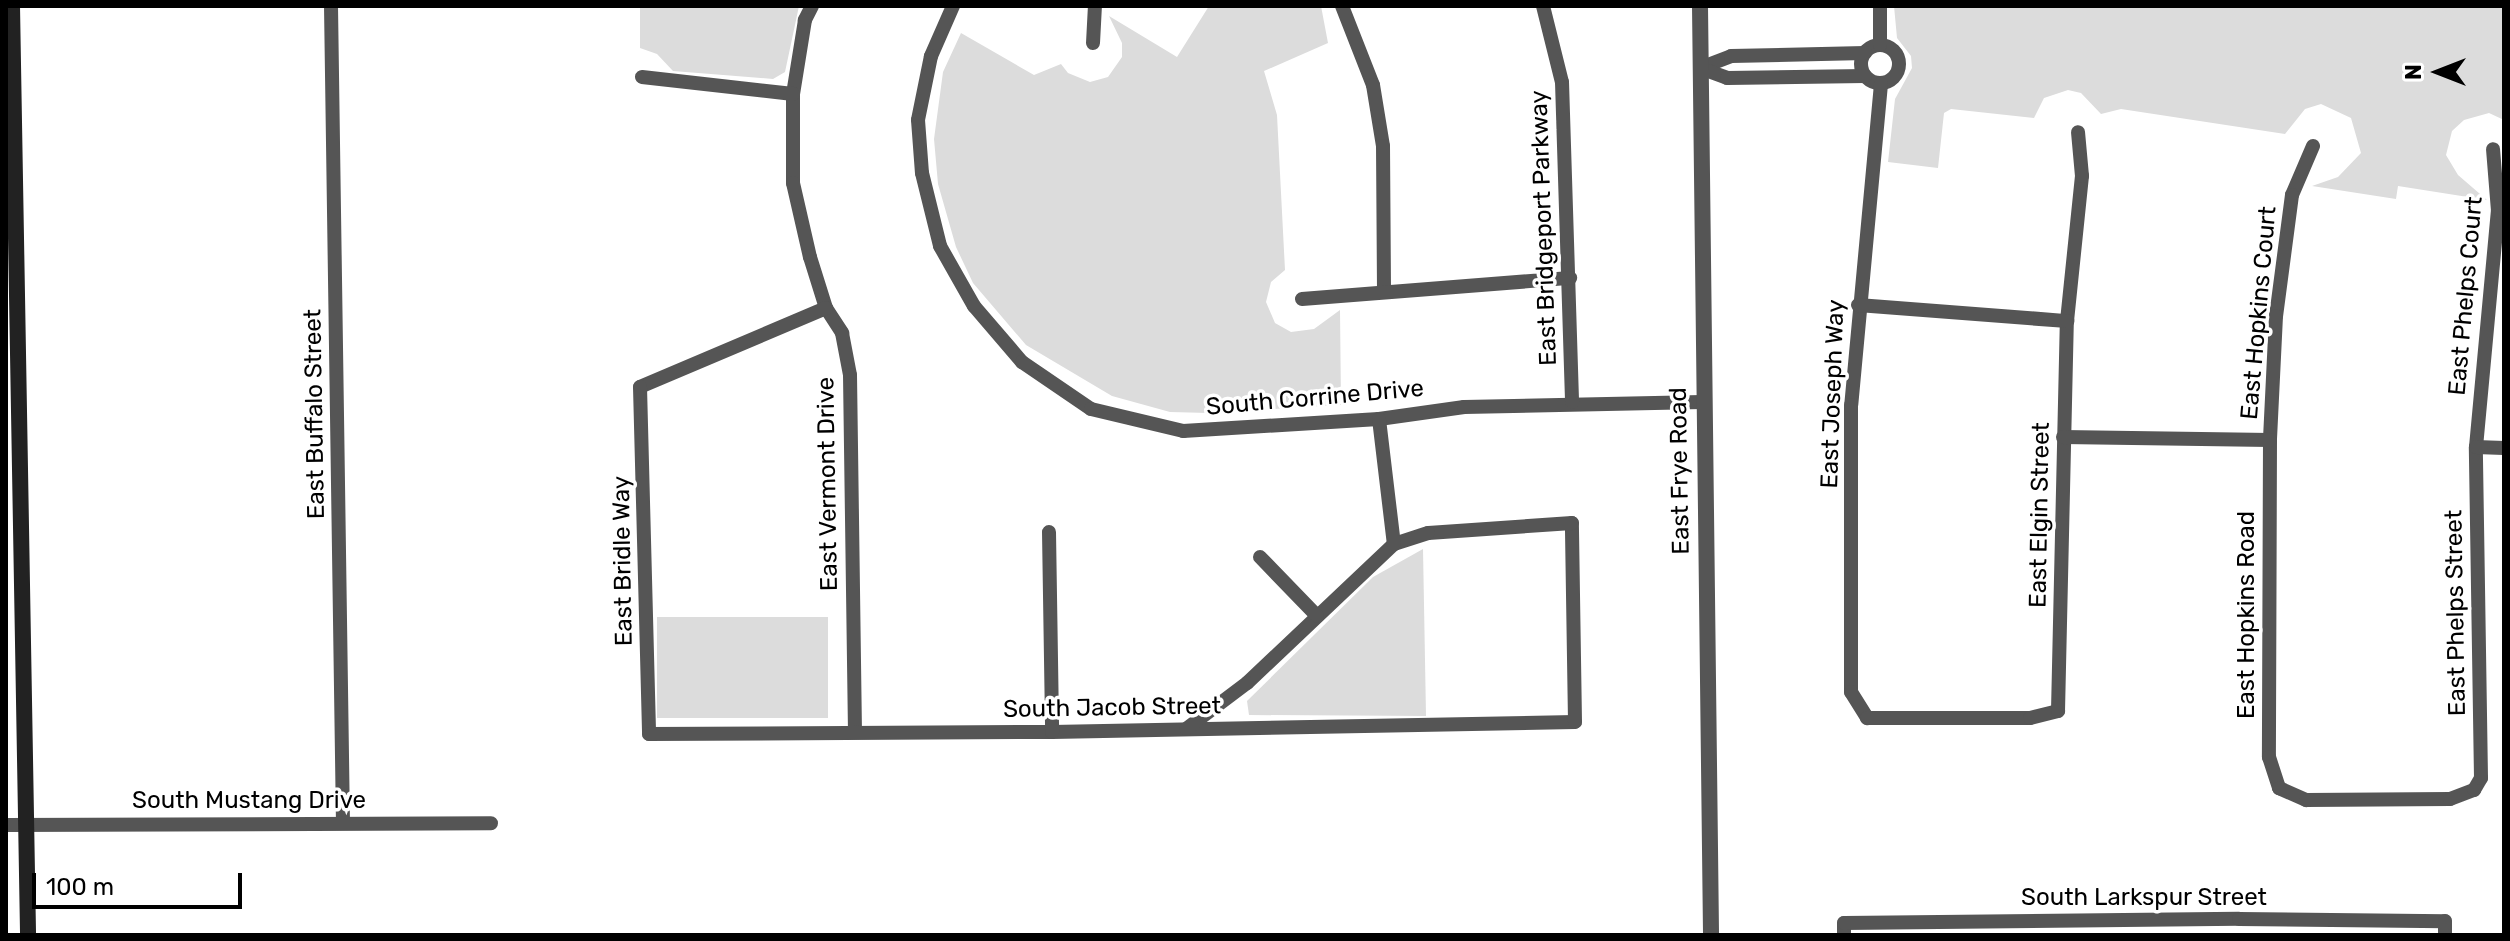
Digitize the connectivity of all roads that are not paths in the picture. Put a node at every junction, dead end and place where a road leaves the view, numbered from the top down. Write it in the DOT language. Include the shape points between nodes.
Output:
graph roads {
  1 [pos="12,6"];
  2 [pos="331,6"];
  3 [pos="812,6"];
  4 [pos="953,6"];
  5 [pos="1095,6"];
  6 [pos="1342,6"];
  7 [pos="1543,6"];
  8 [pos="1700,6"];
  9 [pos="1880,6"];
  10 [pos="1093,43"];
  11 [pos="1880,45"];
  12 [pos="1865,53"];
  13 [pos="1700,68"];
  14 [pos="1865,76"];
  15 [pos="642,77"];
  16 [pos="1881,84"];
  17 [pos="793,94"];
  18 [pos="2078,132"];
  19 [pos="2313,146"];
  20 [pos="2493,149"];
  21 [pos="1570,278"];
  22 [pos="1384,289"];
  23 [pos="1302,299"];
  24 [pos="1858,305"];
  25 [pos="826,308"];
  26 [pos="2067,321"];
  27 [pos="1572,402"];
  28 [pos="1702,402"];
  29 [pos="1379,419"];
  30 [pos="2063,437"];
  31 [pos="2270,440"];
  32 [pos="2476,447"];
  33 [pos="2504,448"];
  34 [pos="1049,532"];
  35 [pos="1394,544"];
  36 [pos="1260,557"];
  37 [pos="1317,616"];
  38 [pos="2058,711"];
  39 [pos="1186,729"];
  40 [pos="855,732"];
  41 [pos="1052,732"];
  42 [pos="649,734"];
  43 [pos="2481,778"];
  44 [pos="343,822"];
  45 [pos="491,823"];
  46 [pos="6,825"];
  47 [pos="25,825"];
  48 [pos="2239,919"];
  49 [pos="2040,928"];
  50 [pos="2445,928"];
  51 [pos="1844,929"];
  52 [pos="28,935"];
  53 [pos="1711,935"];
  54 [pos="2240,935"];
  1 -- 47 [label="main road"];
  2 -- 44 [label="street, East Buffalo Street"];
  3 -- 17 [label="street, East Vermont Drive"];
  4 -- 29 [label="street, South Corrine Drive" via="920,98 922,173 940,246 974,306 1022,362 1091,409 1183,431"];
  5 -- 10 [label="street"];
  6 -- 22 [label="street" via="1373,85 1383,146"];
  7 -- 21 [label="street, East Bridgeport Parkway" via="1562,82"];
  8 -- 13 [label="street, East Frye Road"];
  9 -- 11 [label="street"];
  11 -- 12 [label="street"];
  11 -- 16 [label="street, East Joseph Way" via="1895,51 1900,66"];
  12 -- 13 [label="street" via="1731,56"];
  12 -- 14 [label="street"];
  13 -- 14 [label="street" via="1727,78"];
  13 -- 28 [label="street, East Frye Road"];
  14 -- 16 [label="street"];
  15 -- 17 [label="street"];
  16 -- 24 [label="street, East Joseph Way"];
  17 -- 25 [label="street, East Vermont Drive" via="793,183"];
  18 -- 26 [label="street, East Elgin Street" via="2082,176"];
  19 -- 31 [label="street, East Hopkins Court" via="2292,195 2276,316"];
  20 -- 32 [label="street, East Phelps Court" via="2498,211 2478,381"];
  21 -- 22 [label="street"];
  21 -- 27 [label="street, East Bridgeport Parkway"];
  22 -- 23 [label="street"];
  24 -- 26 [label="street"];
  24 -- 38 [label="street, East Joseph Way" via="1851,405 1851,692 1857,707 1879,720 2030,718"];
  25 -- 40 [label="street, East Vermont Drive" via="842,333 850,375"];
  25 -- 42 [label="street, East Bridle Way" via="640,387"];
  26 -- 30 [label="street, East Elgin Street"];
  27 -- 28 [label="street, South Corrine Drive"];
  27 -- 29 [label="street, South Corrine Drive" via="1464,407"];
  28 -- 53 [label="street, East Frye Road"];
  29 -- 35 [label="street"];
  30 -- 31 [label="street"];
  30 -- 38 [label="street, East Elgin Street"];
  31 -- 43 [label="street, East Hopkins Road" via="2269,757 2279,788 2306,800 2450,799 2474,790"];
  32 -- 33 [label="street"];
  32 -- 43 [label="street, East Phelps Street"];
  34 -- 41 [label="street"];
  35 -- 37 [label="street"];
  35 -- 39 [label="street, South Jacob Street" via="1428,533 1572,523 1575,722"];
  36 -- 37 [label="street"];
  37 -- 39 [label="street" via="1247,683"];
  39 -- 41 [label="street, South Jacob Street"];
  40 -- 41 [label="street, South Jacob Street"];
  40 -- 42 [label="street, South Jacob Street"];
  44 -- 45 [label="street, South Mustang Drive"];
  44 -- 47 [label="street, South Mustang Drive"];
  46 -- 47 [label="street, South Mustang Drive"];
  47 -- 52 [label="main road"];
  48 -- 49 [label="street, South Larkspur Street"];
  48 -- 50 [label="street, South Larkspur Street"];
  48 -- 54 [label="street"];
  49 -- 51 [label="street, South Larkspur Street"];
}
